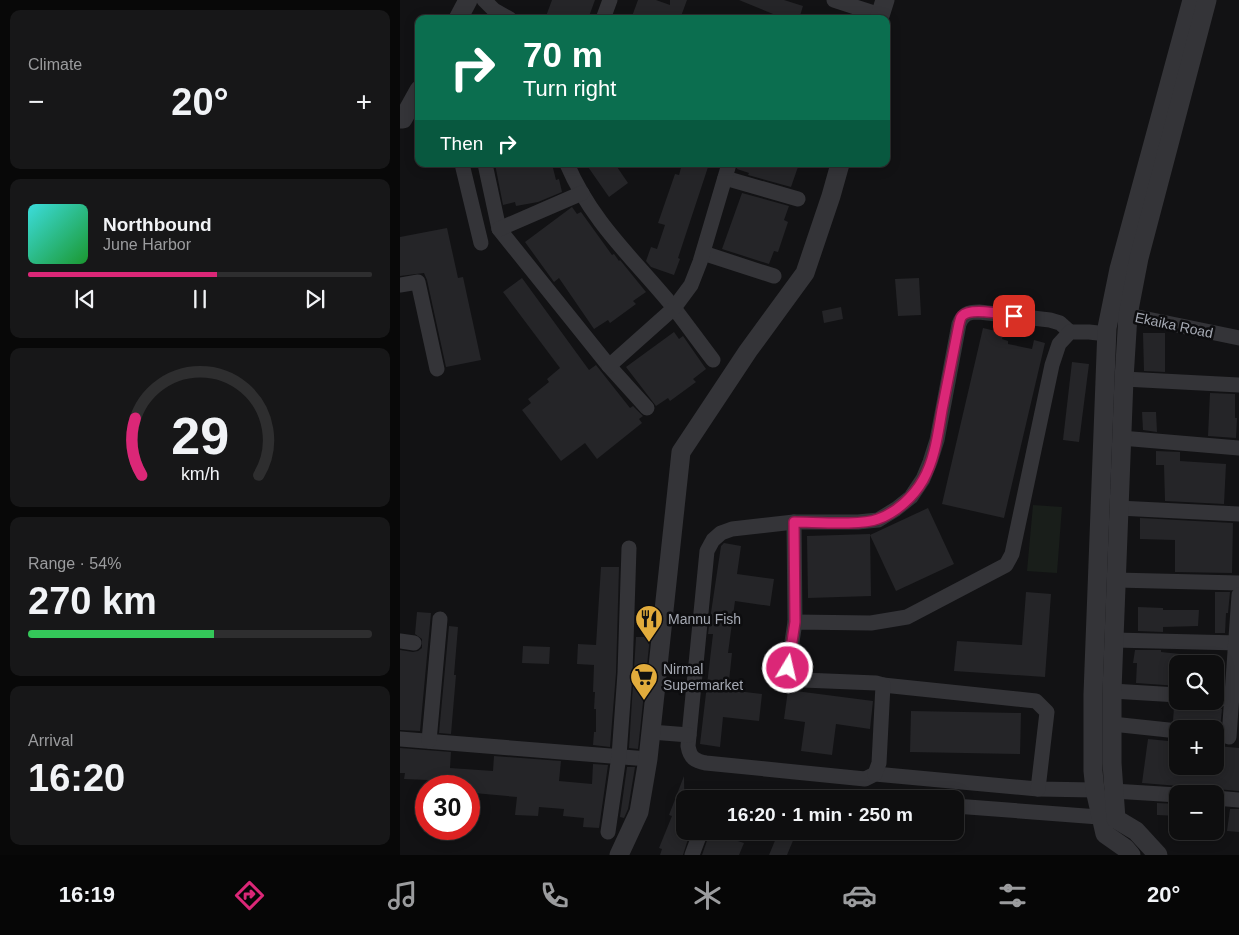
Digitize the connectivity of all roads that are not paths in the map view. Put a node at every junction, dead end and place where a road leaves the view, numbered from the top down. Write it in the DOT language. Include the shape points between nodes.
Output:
graph roads {
  1 [pos="468,0"];
  2 [pos="484,0"];
  3 [pos="610,0"];
  4 [pos="834,0"];
  5 [pos="1192,0"];
  6 [pos="1207,0"];
  7 [pos="881,11"];
  8 [pos="460,15"];
  9 [pos="503,15"];
  10 [pos="604,15"];
  11 [pos="415,97"];
  12 [pos="400,119"];
  13 [pos="463,167"];
  14 [pos="486,167"];
  15 [pos="569,167"];
  16 [pos="839,167"];
  17 [pos="727,171"];
  18 [pos="582,193"];
  19 [pos="798,199"];
  20 [pos="499,229"];
  21 [pos="481,243"];
  22 [pos="703,253"];
  23 [pos="774,276"];
  24 [pos="400,285"];
  25 [pos="674,308"];
  26 [pos="1109,314"];
  27 [pos="1128,315"];
  28 [pos="1070,332"];
  29 [pos="1107,334"];
  30 [pos="1239,338"];
  31 [pos="713,360"];
  32 [pos="609,366"];
  33 [pos="437,369"];
  34 [pos="1124,380"];
  35 [pos="1239,385"];
  36 [pos="647,408"];
  37 [pos="1121,438"];
  38 [pos="1239,448"];
  39 [pos="1118,508"];
  40 [pos="1239,514"];
  41 [pos="794,522"];
  42 [pos="629,548"];
  43 [pos="1116,580"];
  44 [pos="1239,583"];
  45 [pos="1239,595"];
  46 [pos="440,619"];
  47 [pos="795,622"];
  48 [pos="1114,640"];
  49 [pos="1237,642"];
  50 [pos="883,685"];
  51 [pos="1112,691"];
  52 [pos="1169,694"];
  53 [pos="1224,699"];
  54 [pos="1232,699"];
  55 [pos="1112,724"];
  56 [pos="1169,730"];
  57 [pos="651,732"];
  58 [pos="689,735"];
  59 [pos="1228,736"];
  60 [pos="400,739"];
  61 [pos="430,741"];
  62 [pos="619,756"];
  63 [pos="648,759"];
  64 [pos="875,774"];
  65 [pos="1038,789"];
  66 [pos="1104,791"];
  67 [pos="1169,795"];
  68 [pos="1224,799"];
  69 [pos="1239,800"];
  70 [pos="964,807"];
  71 [pos="1108,818"];
  72 [pos="608,832"];
  73 [pos="698,840"];
  74 [pos="620,855"];
  75 [pos="692,855"];
  76 [pos="1131,855"];
  77 [pos="1158,855"];
  1 -- 8 [label="street"];
  2 -- 9 [label="street"];
  3 -- 10 [label="street"];
  4 -- 7 [label="street"];
  5 -- 26 [label="street"];
  6 -- 27 [label="street" via="1139,258"];
  11 -- 12 [label="street"];
  13 -- 21 [label="street"];
  14 -- 20 [label="street"];
  15 -- 18 [label="street"];
  16 -- 57 [label="street" via="805,273 681,452"];
  17 -- 19 [label="street"];
  17 -- 22 [label="street"];
  18 -- 20 [label="street"];
  18 -- 25 [label="street" via="602,226"];
  20 -- 32 [label="street"];
  22 -- 23 [label="street"];
  22 -- 25 [label="street" via="691,285"];
  24 -- 33 [label="street" via="418,282"];
  25 -- 31 [label="street"];
  25 -- 32 [label="street"];
  26 -- 27 [label="street, Ekaika Road"];
  26 -- 29 [label="street"];
  27 -- 30 [label="street, Ekaika Road"];
  27 -- 34 [label="street"];
  28 -- 29 [label="street"];
  28 -- 41 [label="street" via="1060,323 1050,320 979,312 968,312 962,316 937,440 923,479 911,497 878,520"];
  28 -- 47 [label="street" via="1059,344 1052,365 1012,554 1006,565 907,617 871,623"];
  29 -- 66 [label="street" via="1093,694 1093,771"];
  32 -- 36 [label="street"];
  34 -- 35 [label="street"];
  34 -- 37 [label="street"];
  37 -- 38 [label="street"];
  37 -- 39 [label="street"];
  39 -- 40 [label="street"];
  39 -- 43 [label="street"];
  41 -- 47 [label="street"];
  41 -- 58 [label="street" via="732,529 713,540 707,551"];
  42 -- 62 [label="street"];
  43 -- 44 [label="street"];
  43 -- 48 [label="street"];
  45 -- 49 [label="street"];
  46 -- 61 [label="street"];
  47 -- 50 [label="street" via="788,668 795,677"];
  48 -- 49 [label="street"];
  48 -- 51 [label="street"];
  49 -- 54 [label="street"];
  50 -- 64 [label="street" via="879,764"];
  50 -- 65 [label="street" via="1036,701 1047,712"];
  51 -- 52 [label="street"];
  51 -- 55 [label="street"];
  53 -- 54 [label="street"];
  54 -- 59 [label="street"];
  55 -- 56 [label="street"];
  55 -- 66 [label="street"];
  57 -- 58 [label="street"];
  57 -- 63 [label="street"];
  58 -- 64 [label="street" via="689,755 706,764 865,779"];
  60 -- 61 [label="street"];
  61 -- 62 [label="street"];
  62 -- 63 [label="street"];
  62 -- 72 [label="street"];
  63 -- 74 [label="street" via="639,812"];
  64 -- 65 [label="street"];
  65 -- 66 [label="street"];
  66 -- 67 [label="street"];
  66 -- 71 [label="street"];
  68 -- 69 [label="street"];
  70 -- 71 [label="street"];
  71 -- 76 [label="street" via="1105,834"];
  71 -- 77 [label="street" via="1136,831"];
  73 -- 75 [label="street"];
}
